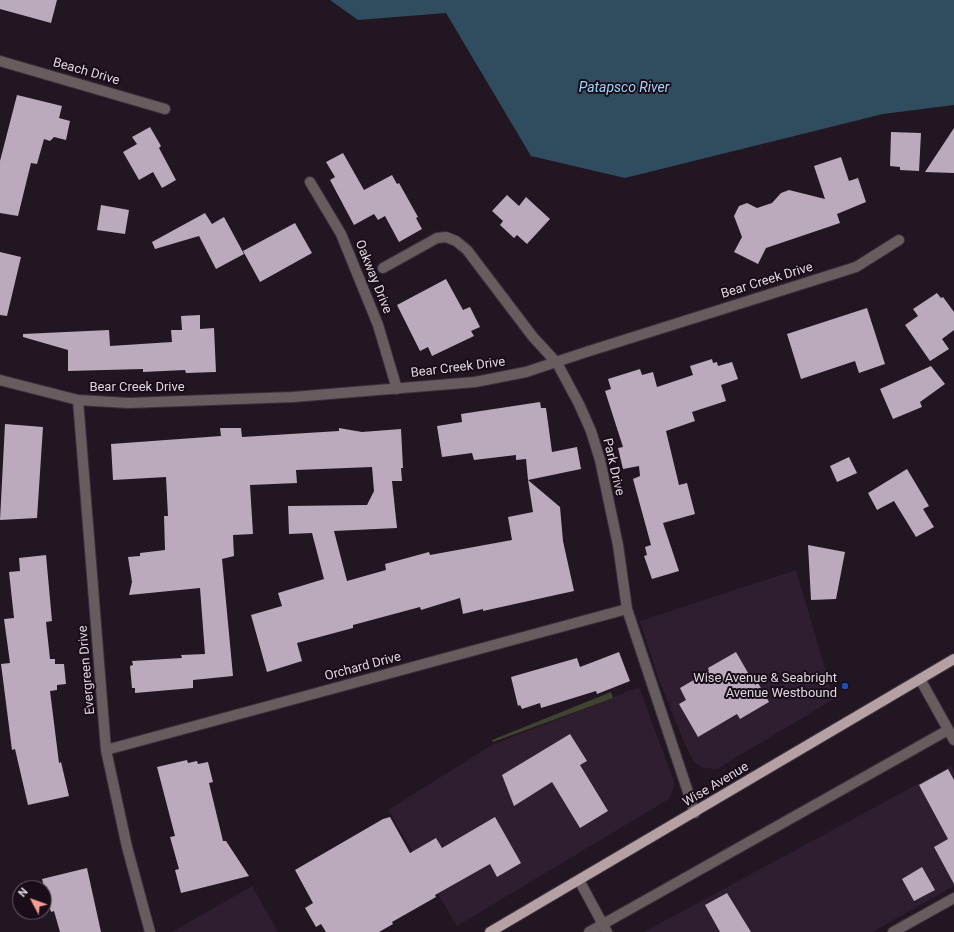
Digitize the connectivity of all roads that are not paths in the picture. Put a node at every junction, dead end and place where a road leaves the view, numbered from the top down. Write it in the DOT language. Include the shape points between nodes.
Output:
graph roads {
  1 [pos="0,61"];
  2 [pos="165,109"];
  3 [pos="310,182"];
  4 [pos="899,240"];
  5 [pos="383,268"];
  6 [pos="557,363"];
  7 [pos="0,380"];
  8 [pos="397,389"];
  9 [pos="78,400"];
  10 [pos="627,609"];
  11 [pos="954,659"];
  12 [pos="920,679"];
  13 [pos="948,730"];
  14 [pos="954,740"];
  15 [pos="106,750"];
  16 [pos="695,813"];
  17 [pos="579,880"];
  18 [pos="954,898"];
  19 [pos="604,928"];
  20 [pos="150,932"];
  21 [pos="490,932"];
  22 [pos="589,932"];
  23 [pos="892,932"];
  1 -- 2 [label="street, Beach Drive"];
  3 -- 8 [label="street, Oakway Drive" via="341,234 378,325"];
  4 -- 6 [label="street, Bear Creek Drive" via="856,267 582,352"];
  5 -- 6 [label="street, Park Drive" via="437,238 456,241 476,260 533,337"];
  6 -- 8 [label="street, Bear Creek Drive" via="475,382"];
  6 -- 10 [label="street, Park Drive" via="579,404 598,452 618,545"];
  7 -- 9 [label="street, Bear Creek Drive"];
  8 -- 9 [label="street, Bear Creek Drive" via="293,397 128,404"];
  9 -- 15 [label="street, Evergreen Drive"];
  10 -- 15 [label="street, Orchard Drive"];
  10 -- 16 [label="street, Park Drive"];
  11 -- 12 [label="main road, Wise Avenue"];
  12 -- 13 [label="street"];
  12 -- 16 [label="main road, Wise Avenue"];
  13 -- 14 [label="street"];
  13 -- 19 [label="street"];
  15 -- 20 [label="street, Evergreen Drive" via="127,847"];
  16 -- 17 [label="main road, Wise Avenue"];
  17 -- 19 [label="street"];
  17 -- 21 [label="main road, Wise Avenue"];
  18 -- 23 [label="street"];
  19 -- 22 [label="street"];
}
